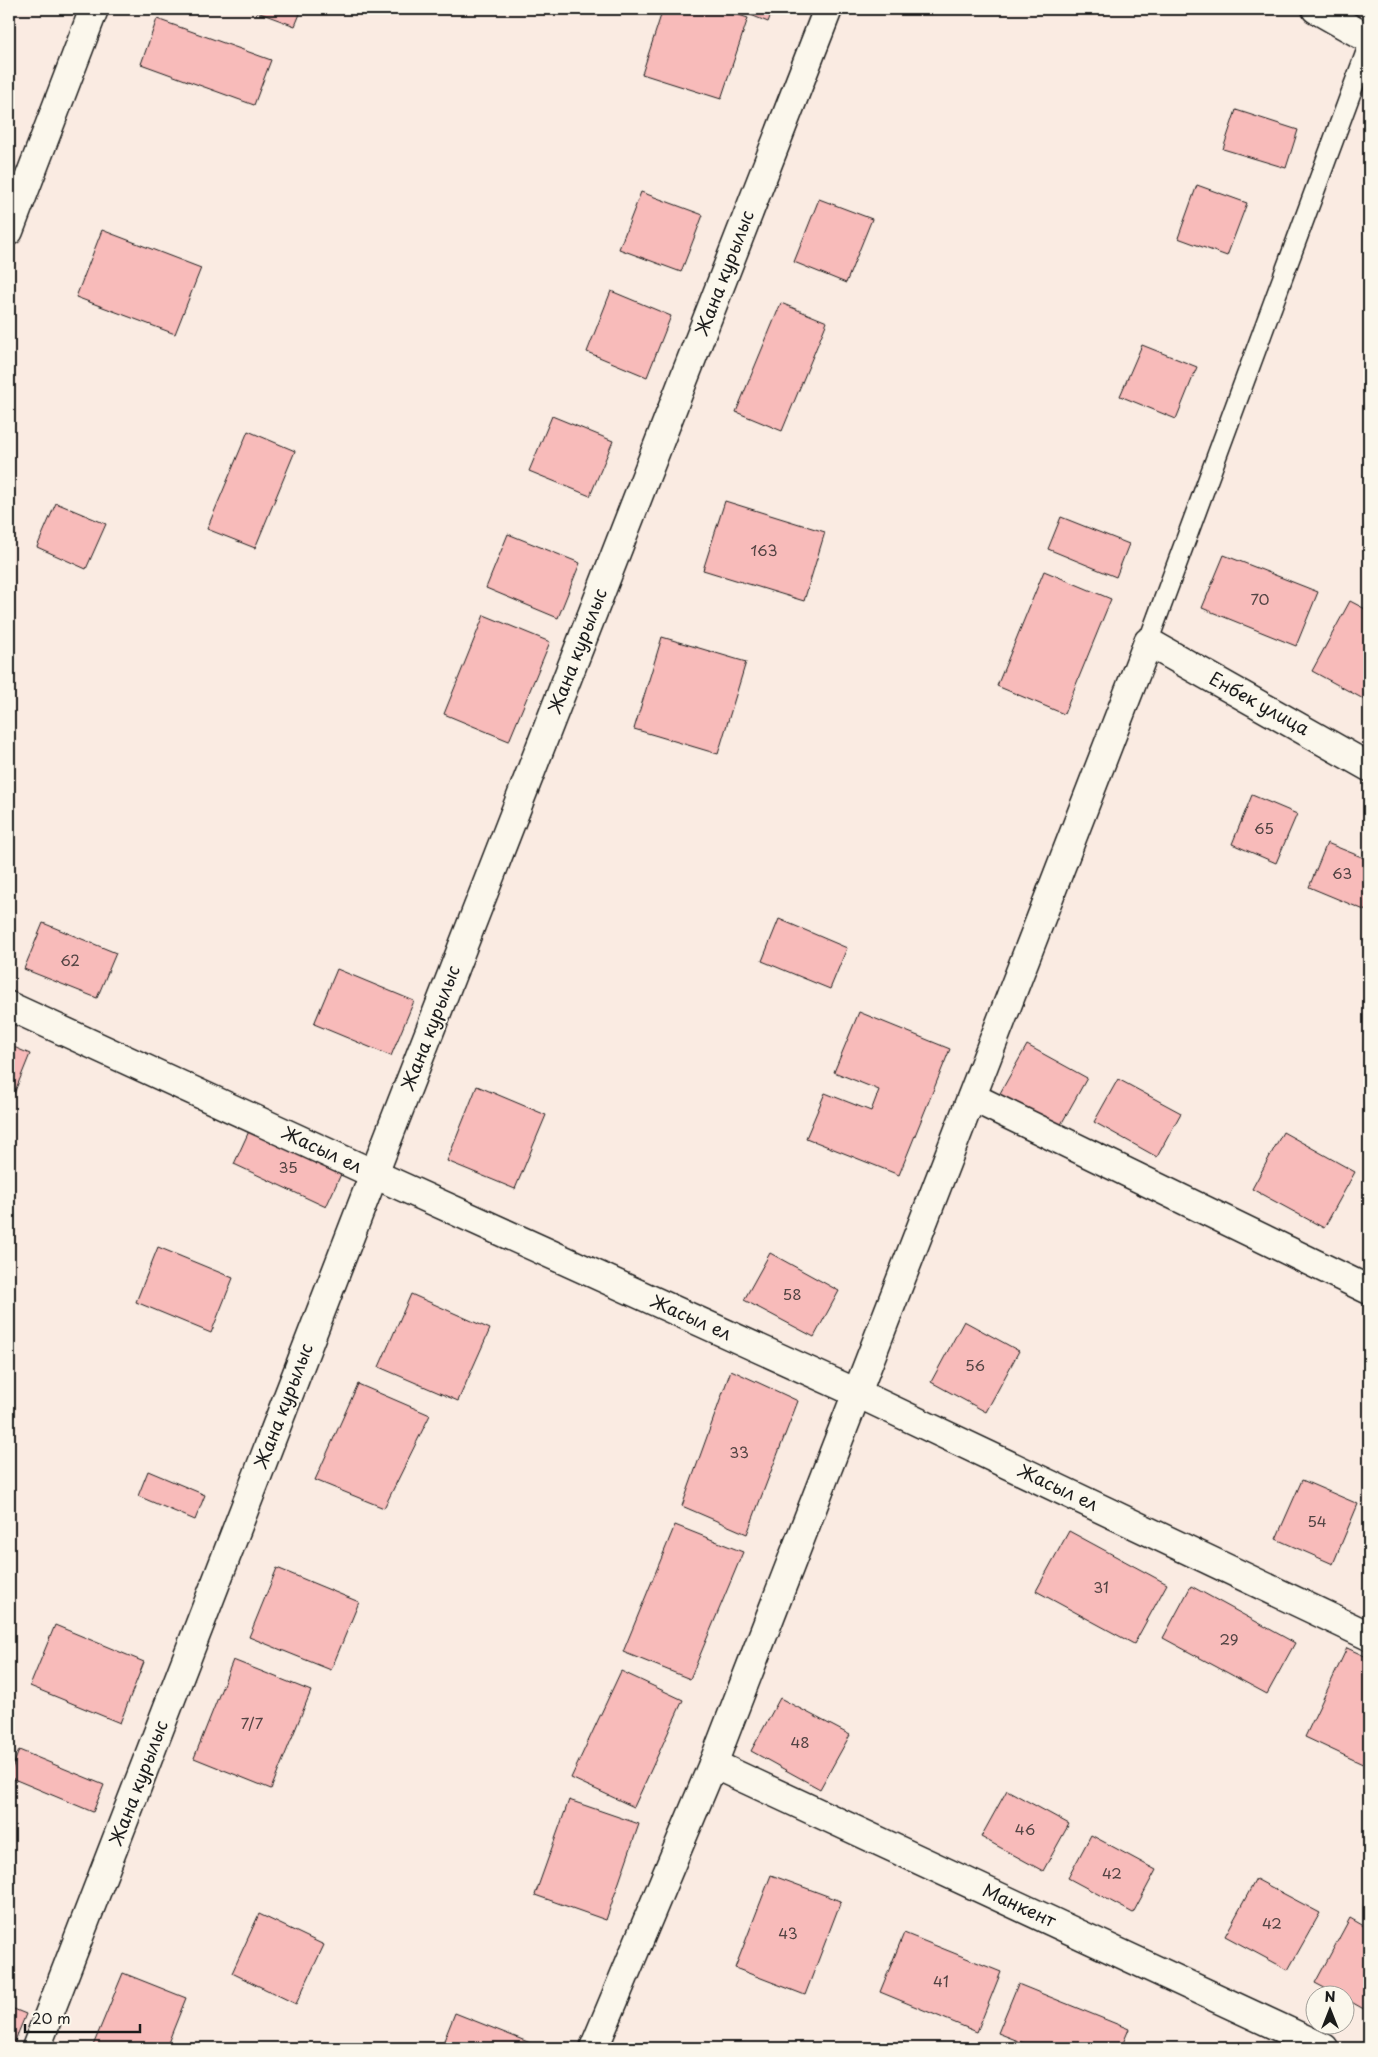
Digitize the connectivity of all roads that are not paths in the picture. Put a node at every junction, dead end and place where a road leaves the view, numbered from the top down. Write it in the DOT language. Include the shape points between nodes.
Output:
graph roads {
  1 [pos="94,9"];
  2 [pos="828,9"];
  3 [pos="1316,9"];
  4 [pos="1369,39"];
  5 [pos="1369,44"];
  6 [pos="9,231"];
  7 [pos="1148,642"];
  8 [pos="1369,767"];
  9 [pos="9,1006"];
  10 [pos="972,1097"];
  11 [pos="374,1174"];
  12 [pos="1369,1290"];
  13 [pos="857,1393"];
  14 [pos="1369,1636"];
  15 [pos="713,1764"];
  16 [pos="36,2048"];
  17 [pos="594,2048"];
  18 [pos="1324,2048"];
  1 -- 6 [label="street"];
  2 -- 11 [label="street, Жана курылыс"];
  3 -- 4 [label="street"];
  5 -- 7 [label="lane"];
  7 -- 8 [label="street, Енбек улица"];
  7 -- 10 [label="street"];
  9 -- 11 [label="street, Жасыл ел"];
  10 -- 12 [label="street"];
  10 -- 13 [label="street"];
  11 -- 13 [label="street, Жасыл ел"];
  11 -- 16 [label="street, Жана курылыс"];
  13 -- 14 [label="street, Жасыл ел"];
  13 -- 15 [label="street"];
  15 -- 17 [label="street"];
  15 -- 18 [label="street, Манкент"];
}
